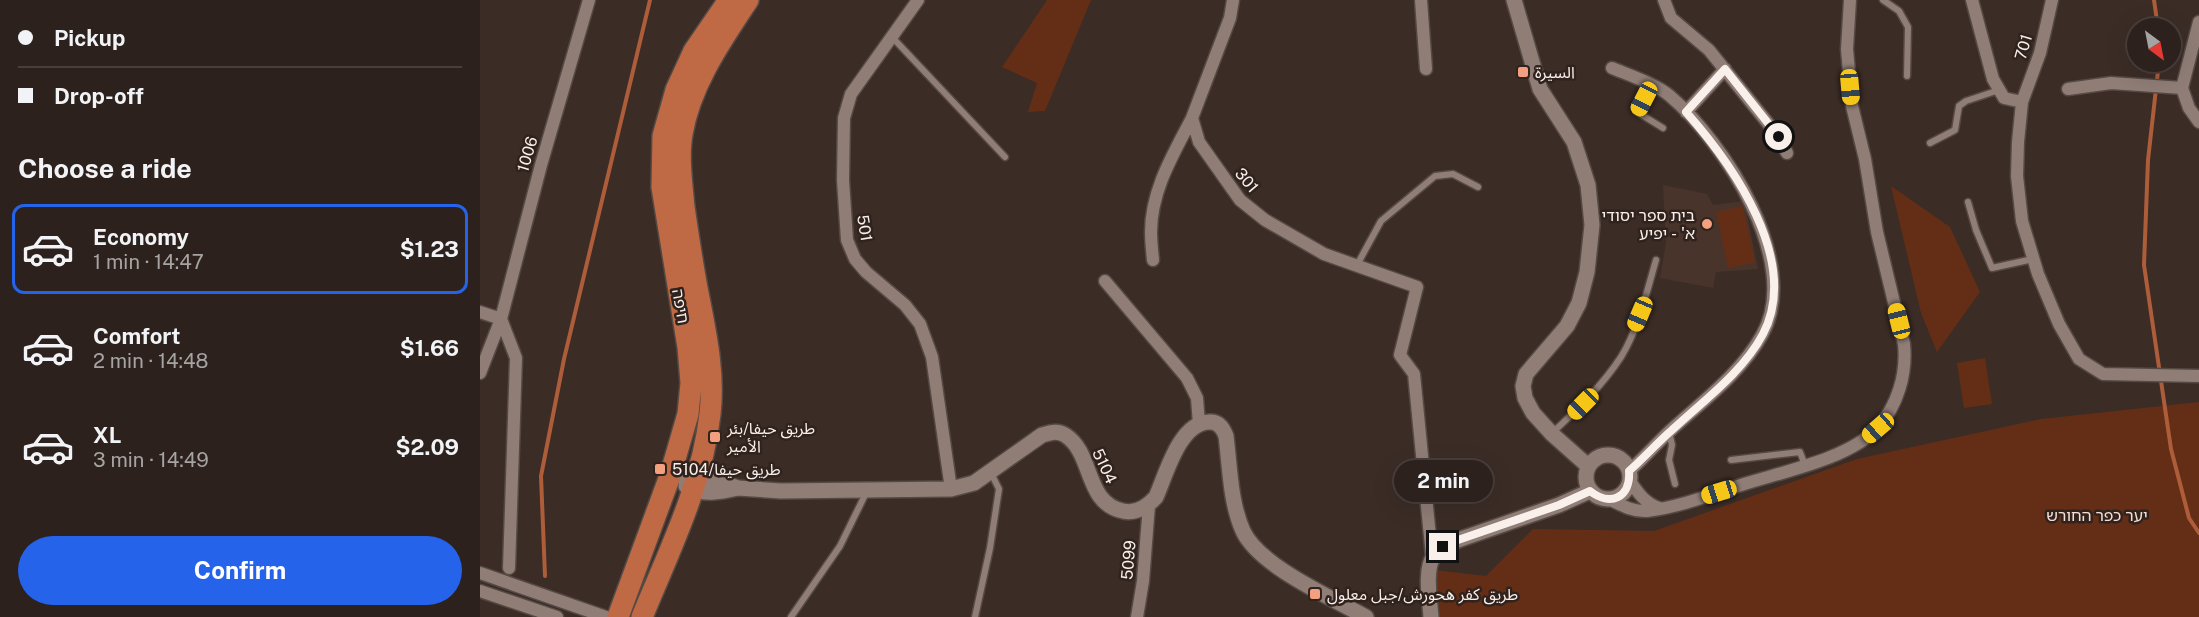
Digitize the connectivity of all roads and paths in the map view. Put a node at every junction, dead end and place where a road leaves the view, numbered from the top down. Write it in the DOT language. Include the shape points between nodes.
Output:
graph roads {
  1 [pos="589,0"];
  2 [pos="729,0"];
  3 [pos="748,0"];
  4 [pos="918,0"];
  5 [pos="1233,0"];
  6 [pos="1421,0"];
  7 [pos="1514,0"];
  8 [pos="1665,0"];
  9 [pos="1850,0"];
  10 [pos="1883,0"];
  11 [pos="1972,0"];
  12 [pos="2052,0"];
  13 [pos="2199,22"];
  14 [pos="892,37"];
  15 [pos="1612,68"];
  16 [pos="1426,69"];
  17 [pos="1725,69"];
  18 [pos="1906,76"];
  19 [pos="1650,86"];
  20 [pos="2181,88"];
  21 [pos="2068,89"];
  22 [pos="1999,90"];
  23 [pos="2022,102"];
  24 [pos="1686,112"];
  25 [pos="1192,118"];
  26 [pos="2199,122"];
  27 [pos="1663,128"];
  28 [pos="1930,143"];
  29 [pos="1787,153"];
  30 [pos="1005,157"];
  31 [pos="1478,187"];
  32 [pos="1968,202"];
  33 [pos="2033,259"];
  34 [pos="1153,260"];
  35 [pos="1656,260"];
  36 [pos="1357,266"];
  37 [pos="1105,280"];
  38 [pos="481,317"];
  39 [pos="501,319"];
  40 [pos="480,373"];
  41 [pos="2199,376"];
  42 [pos="1199,424"];
  43 [pos="1669,432"];
  44 [pos="1552,434"];
  45 [pos="1731,460"];
  46 [pos="1805,465"];
  47 [pos="1588,466"];
  48 [pos="990,472"];
  49 [pos="670,476"];
  50 [pos="1629,476"];
  51 [pos="696,483"];
  52 [pos="1675,484"];
  53 [pos="951,489"];
  54 [pos="868,490"];
  55 [pos="1590,491"];
  56 [pos="1609,499"];
  57 [pos="1149,505"];
  58 [pos="1659,508"];
  59 [pos="1432,557"];
  60 [pos="509,568"];
  61 [pos="480,573"];
  62 [pos="480,591"];
  63 [pos="557,617"];
  64 [pos="606,617"];
  65 [pos="618,617"];
  66 [pos="642,617"];
  67 [pos="792,617"];
  68 [pos="975,617"];
  69 [pos="1137,617"];
  70 [pos="1366,617"];
  71 [pos="1431,617"];
  1 -- 39 [label="street, 1006"];
  2 -- 49 [label="highway, חיפה" via="694,51 676,90 663,136 662,187 691,382 688,414"];
  3 -- 51 [label="highway, חיפה" via="708,62 681,135 682,186 711,382 710,415"];
  4 -- 14 [label="street, 501"];
  5 -- 25 [label="street" via="1230,18"];
  6 -- 16 [label="street"];
  7 -- 44 [label="street" via="1540,89 1574,141 1588,185 1592,225 1579,303 1567,327 1526,374 1523,386 1533,413"];
  8 -- 17 [label="street" via="1671,18"];
  9 -- 46 [label="street" via="1847,50 1852,106 1906,362 1892,407 1878,428 1858,444"];
  10 -- 18 [label="lane" via="1899,11 1908,27"];
  11 -- 22 [label="street"];
  12 -- 23 [label="street, 701" via="2040,54"];
  13 -- 20 [label="street"];
  14 -- 30 [label="lane"];
  14 -- 53 [label="street, 501" via="851,94 844,118 843,180 848,240 855,259 866,272 905,305 920,324 932,357"];
  15 -- 19 [label="street"];
  17 -- 24 [label="street"];
  17 -- 29 [label="street" via="1779,137"];
  19 -- 24 [label="street" via="1668,94"];
  19 -- 27 [label="lane" via="1637,112"];
  20 -- 21 [label="street" via="2111,83"];
  20 -- 26 [label="street"];
  22 -- 23 [label="street" via="2004,98"];
  22 -- 28 [label="lane" via="1959,106 1955,130"];
  23 -- 33 [label="street, 701" via="2017,176 2022,221"];
  24 -- 43 [label="street" via="1732,169 1746,194 1766,240 1774,293 1771,314 1752,351"];
  25 -- 34 [label="street" via="1158,190 1151,231"];
  25 -- 36 [label="street, 301" via="1199,142 1240,200 1324,254"];
  31 -- 36 [label="lane" via="1453,174 1436,176 1381,221"];
  32 -- 33 [label="lane" via="1992,268"];
  33 -- 41 [label="street, 701" via="2059,324 2079,359 2103,374"];
  35 -- 44 [label="lane" via="1640,314 1622,355 1595,392"];
  36 -- 59 [label="street, 301" via="1417,287 1400,355 1414,374"];
  37 -- 42 [label="street" via="1187,378 1197,398"];
  38 -- 39 [label="street"];
  39 -- 40 [label="street, 1006"];
  39 -- 60 [label="street" via="516,358"];
  42 -- 57 [label="street" via="1182,438"];
  42 -- 70 [label="street" via="1216,422 1223,428 1234,503 1244,532 1257,549 1276,566"];
  43 -- 50 [label="street"];
  43 -- 52 [label="lane" via="1669,460"];
  44 -- 47 [label="street"];
  45 -- 46 [label="lane" via="1800,452"];
  46 -- 58 [label="street"];
  47 -- 50 [label="street" via="1598,457 1610,455 1622,460"];
  47 -- 55 [label="street" via="1585,478"];
  48 -- 53 [label="street, 5104" via="974,483"];
  48 -- 57 [label="street, 5104" via="1042,435 1055,431 1066,436 1078,450 1097,493 1106,503 1127,512"];
  48 -- 68 [label="lane" via="999,489"];
  49 -- 51 [label="street, 5104"];
  49 -- 65 [label="highway, חיפה"];
  50 -- 56 [label="street" via="1628,486 1620,496"];
  50 -- 58 [label="street" via="1641,497"];
  51 -- 54 [label="street, 5104" via="781,491"];
  51 -- 66 [label="highway, חיפה"];
  53 -- 54 [label="street, 5104"];
  54 -- 67 [label="lane" via="840,546"];
  55 -- 56 [label="street"];
  55 -- 59 [label="street" via="1458,540"];
  56 -- 58 [label="street" via="1633,510"];
  57 -- 69 [label="street, 5099"];
  59 -- 71 [label="street" via="1428,581"];
  61 -- 64 [label="street"];
  62 -- 63 [label="street"];
}
